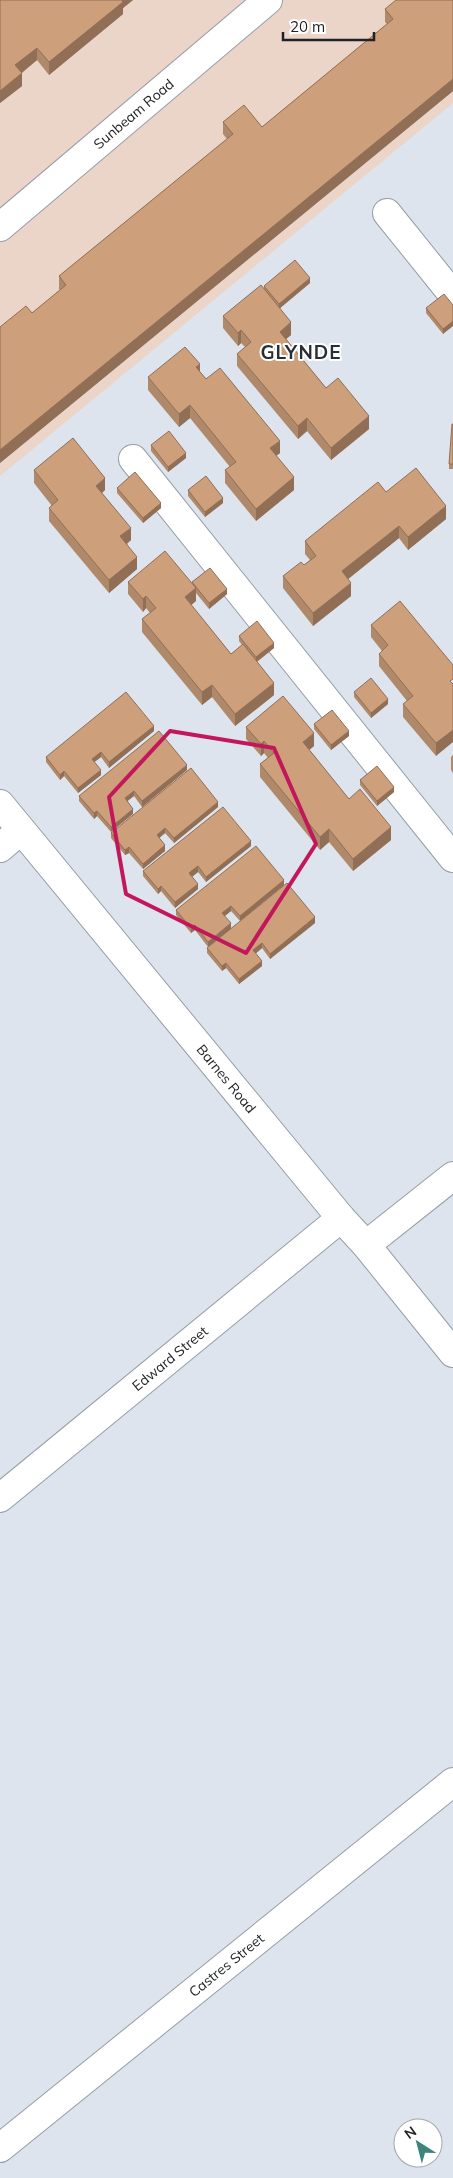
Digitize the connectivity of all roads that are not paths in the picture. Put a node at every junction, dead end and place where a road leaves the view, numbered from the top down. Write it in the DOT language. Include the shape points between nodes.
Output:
graph roads {
  1 [pos="268,0"];
  2 [pos="387,213"];
  3 [pos="0,227"];
  4 [pos="453,295"];
  5 [pos="133,459"];
  6 [pos="0,804"];
  7 [pos="21,830"];
  8 [pos="0,848"];
  9 [pos="453,858"];
  10 [pos="453,1176"];
  11 [pos="341,1218"];
  12 [pos="366,1246"];
  13 [pos="453,1353"];
  14 [pos="0,1498"];
  15 [pos="453,1782"];
  16 [pos="0,2148"];
  1 -- 3 [label="street, Sunbeam Road"];
  2 -- 4 [label="street"];
  5 -- 9 [label="street"];
  6 -- 7 [label="street, Barnes Road"];
  7 -- 8 [label="street"];
  7 -- 11 [label="street, Barnes Road"];
  10 -- 12 [label="street"];
  11 -- 12 [label="street, Barnes Road"];
  11 -- 14 [label="street, Edward Street"];
  12 -- 13 [label="street, Barnes Road"];
  15 -- 16 [label="street, Castres Street"];
}
